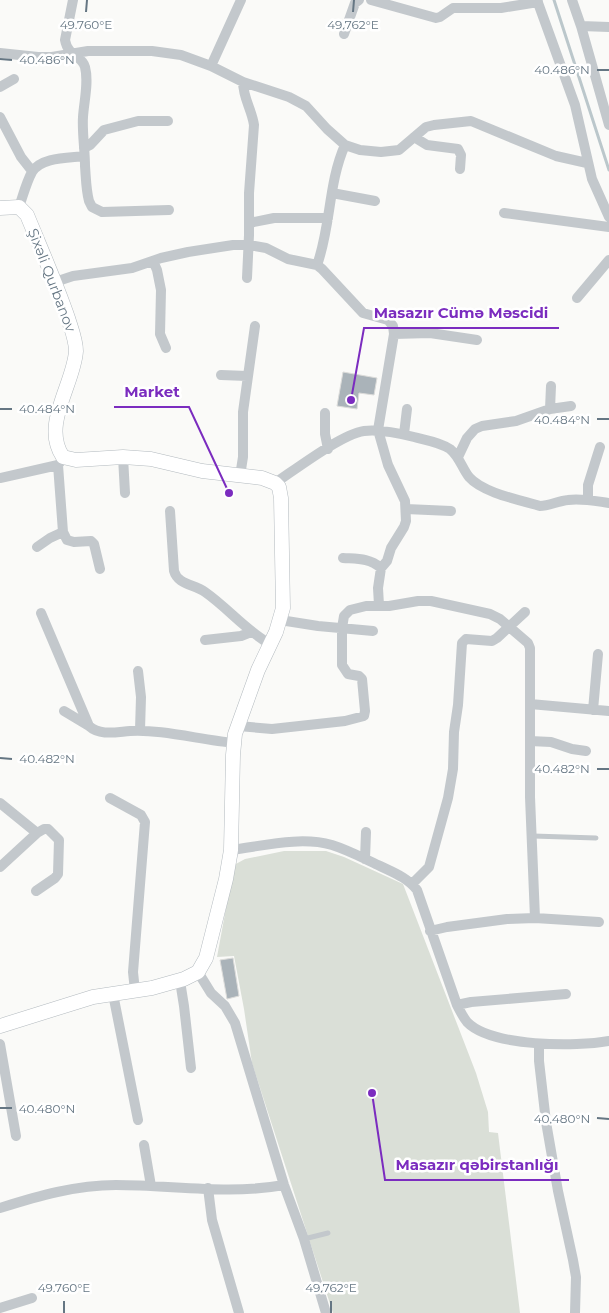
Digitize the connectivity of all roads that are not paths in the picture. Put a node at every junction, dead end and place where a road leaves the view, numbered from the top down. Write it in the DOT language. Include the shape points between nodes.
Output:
graph roads {
  1 [pos="74,0"];
  2 [pos="241,0"];
  3 [pos="359,0"];
  4 [pos="371,0"];
  5 [pos="572,0"];
  6 [pos="538,1"];
  7 [pos="581,26"];
  8 [pos="609,27"];
  9 [pos="344,34"];
  10 [pos="0,53"];
  11 [pos="71,54"];
  12 [pos="211,66"];
  13 [pos="14,79"];
  14 [pos="243,82"];
  15 [pos="0,88"];
  16 [pos="605,101"];
  17 [pos="0,117"];
  18 [pos="168,121"];
  19 [pos="609,125"];
  20 [pos="414,137"];
  21 [pos="345,145"];
  22 [pos="84,152"];
  23 [pos="587,163"];
  24 [pos="460,169"];
  25 [pos="32,171"];
  26 [pos="332,192"];
  27 [pos="375,201"];
  28 [pos="19,207"];
  29 [pos="0,208"];
  30 [pos="169,210"];
  31 [pos="504,213"];
  32 [pos="609,217"];
  33 [pos="328,218"];
  34 [pos="249,223"];
  35 [pos="609,227"];
  36 [pos="249,245"];
  37 [pos="609,260"];
  38 [pos="153,261"];
  39 [pos="316,266"];
  40 [pos="247,278"];
  41 [pos="55,282"];
  42 [pos="577,298"];
  43 [pos="255,326"];
  44 [pos="394,334"];
  45 [pos="477,340"];
  46 [pos="166,348"];
  47 [pos="221,375"];
  48 [pos="247,376"];
  49 [pos="551,386"];
  50 [pos="571,406"];
  51 [pos="407,409"];
  52 [pos="550,409"];
  53 [pos="325,413"];
  54 [pos="378,430"];
  55 [pos="404,434"];
  56 [pos="600,447"];
  57 [pos="328,448"];
  58 [pos="123,457"];
  59 [pos="458,457"];
  60 [pos="61,461"];
  61 [pos="240,476"];
  62 [pos="0,478"];
  63 [pos="275,482"];
  64 [pos="125,493"];
  65 [pos="588,500"];
  66 [pos="609,502"];
  67 [pos="406,509"];
  68 [pos="170,511"];
  69 [pos="451,511"];
  70 [pos="63,532"];
  71 [pos="37,547"];
  72 [pos="343,558"];
  73 [pos="380,568"];
  74 [pos="100,569"];
  75 [pos="378,606"];
  76 [pos="525,612"];
  77 [pos="41,613"];
  78 [pos="280,620"];
  79 [pos="510,627"];
  80 [pos="342,628"];
  81 [pos="373,631"];
  82 [pos="251,632"];
  83 [pos="205,640"];
  84 [pos="270,644"];
  85 [pos="598,654"];
  86 [pos="138,671"];
  87 [pos="530,704"];
  88 [pos="593,710"];
  89 [pos="609,711"];
  90 [pos="64,712"];
  91 [pos="89,726"];
  92 [pos="238,726"];
  93 [pos="140,730"];
  94 [pos="530,741"];
  95 [pos="234,743"];
  96 [pos="586,750"];
  97 [pos="110,798"];
  98 [pos="0,803"];
  99 [pos="366,832"];
  100 [pos="37,833"];
  101 [pos="532,836"];
  102 [pos="596,838"];
  103 [pos="231,850"];
  104 [pos="364,859"];
  105 [pos="0,868"];
  106 [pos="412,884"];
  107 [pos="36,891"];
  108 [pos="535,918"];
  109 [pos="599,922"];
  110 [pos="430,931"];
  111 [pos="198,972"];
  112 [pos="180,981"];
  113 [pos="135,991"];
  114 [pos="113,994"];
  115 [pos="566,994"];
  116 [pos="457,1005"];
  117 [pos="0,1026"];
  118 [pos="609,1041"];
  119 [pos="0,1044"];
  120 [pos="539,1044"];
  121 [pos="191,1068"];
  122 [pos="138,1120"];
  123 [pos="16,1136"];
  124 [pos="144,1145"];
  125 [pos="284,1185"];
  126 [pos="151,1186"];
  127 [pos="208,1188"];
  128 [pos="0,1208"];
  129 [pos="328,1233"];
  130 [pos="304,1239"];
  131 [pos="32,1298"];
  132 [pos="0,1308"];
  133 [pos="239,1313"];
  134 [pos="326,1313"];
  135 [pos="575,1313"];
  1 -- 11 [label="street" via="66,40"];
  2 -- 12 [label="street"];
  3 -- 9 [label="street"];
  4 -- 6 [label="street" via="436,18 453,8 500,8"];
  5 -- 7 [label="street"];
  6 -- 23 [label="street" via="575,105"];
  7 -- 8 [label="street"];
  7 -- 16 [label="street"];
  10 -- 11 [label="street" via="38,57"];
  11 -- 12 [label="street" via="152,51 181,55"];
  11 -- 22 [label="street" via="85,65"];
  12 -- 14 [label="street"];
  13 -- 15 [label="street"];
  14 -- 21 [label="street" via="306,106"];
  14 -- 34 [label="street" via="254,125"];
  16 -- 19 [label="street"];
  17 -- 25 [label="street"];
  18 -- 22 [label="street" via="138,121 104,130"];
  20 -- 21 [label="street" via="398,150 387,152 370,152"];
  20 -- 23 [label="street" via="426,127 470,121 556,156"];
  20 -- 24 [label="street" via="427,144 458,148"];
  21 -- 26 [label="street"];
  22 -- 25 [label="street" via="50,160"];
  22 -- 30 [label="street" via="87,194 92,207 102,212"];
  23 -- 32 [label="street"];
  25 -- 28 [label="street"];
  26 -- 27 [label="street"];
  26 -- 33 [label="street"];
  28 -- 29 [label="street"];
  28 -- 41 [label="street, Şixəli Qurbanov" via="27,215"];
  31 -- 35 [label="street"];
  33 -- 34 [label="street" via="274,218"];
  33 -- 39 [label="street"];
  34 -- 36 [label="street"];
  36 -- 38 [label="street" via="188,252"];
  36 -- 39 [label="street"];
  36 -- 40 [label="street"];
  37 -- 42 [label="street"];
  38 -- 41 [label="street"];
  38 -- 46 [label="street" via="161,290 160,334"];
  39 -- 44 [label="street" via="335,281 363,313 388,320"];
  41 -- 60 [label="street, Şixəli Qurbanov" via="76,344 56,426"];
  43 -- 48 [label="street"];
  44 -- 45 [label="street" via="438,334"];
  44 -- 54 [label="street"];
  47 -- 48 [label="street"];
  48 -- 61 [label="street"];
  49 -- 52 [label="street"];
  50 -- 52 [label="street"];
  51 -- 55 [label="street"];
  52 -- 59 [label="street" via="516,421 475,429"];
  53 -- 57 [label="street"];
  54 -- 55 [label="street"];
  54 -- 57 [label="street" via="354,434"];
  54 -- 67 [label="street" via="388,465 403,493"];
  55 -- 59 [label="street" via="445,446"];
  56 -- 65 [label="street" via="588,484"];
  57 -- 63 [label="street"];
  58 -- 60 [label="street"];
  58 -- 61 [label="street" via="151,459"];
  58 -- 64 [label="street"];
  59 -- 65 [label="street" via="470,478 499,494 540,506 564,500"];
  60 -- 62 [label="street"];
  60 -- 70 [label="street, Şixəli Qurbanov"];
  61 -- 63 [label="street"];
  63 -- 78 [label="street" via="281,498 283,593"];
  65 -- 66 [label="street"];
  67 -- 69 [label="street"];
  67 -- 73 [label="street" via="404,528"];
  68 -- 82 [label="street" via="176,577 204,591"];
  70 -- 71 [label="street"];
  70 -- 74 [label="street" via="67,540 91,541"];
  72 -- 73 [label="street" via="366,559"];
  73 -- 75 [label="street"];
  75 -- 79 [label="street" via="431,601 490,614"];
  75 -- 80 [label="street" via="350,610 344,616"];
  76 -- 79 [label="street"];
  77 -- 91 [label="street"];
  78 -- 80 [label="street"];
  78 -- 84 [label="street"];
  79 -- 87 [label="street" via="530,648"];
  79 -- 106 [label="street" via="492,641 466,639 462,643 448,798 429,867"];
  80 -- 81 [label="street"];
  80 -- 92 [label="street" via="342,666 348,674 362,680 364,716 272,729"];
  82 -- 83 [label="street"];
  82 -- 84 [label="street"];
  84 -- 92 [label="street"];
  85 -- 88 [label="street"];
  86 -- 93 [label="street"];
  87 -- 88 [label="street"];
  87 -- 94 [label="street"];
  88 -- 89 [label="street"];
  90 -- 91 [label="street"];
  91 -- 93 [label="street" via="103,732"];
  92 -- 95 [label="street"];
  93 -- 95 [label="street"];
  94 -- 96 [label="street"];
  94 -- 101 [label="street"];
  95 -- 103 [label="street"];
  97 -- 113 [label="street" via="141,815 145,822 133,972"];
  98 -- 100 [label="street"];
  99 -- 104 [label="street"];
  100 -- 105 [label="street"];
  100 -- 107 [label="street" via="48,829 58,840 60,852 58,874"];
  101 -- 102 [label="lane"];
  101 -- 108 [label="street"];
  103 -- 104 [label="street" via="318,843 332,845"];
  103 -- 111 [label="street" via="210,950"];
  104 -- 106 [label="street"];
  106 -- 110 [label="street"];
  108 -- 109 [label="street"];
  108 -- 110 [label="street" via="447,926"];
  110 -- 116 [label="street"];
  111 -- 112 [label="street"];
  111 -- 125 [label="street" via="235,1023"];
  112 -- 113 [label="street"];
  112 -- 121 [label="street"];
  113 -- 114 [label="street"];
  114 -- 117 [label="street" via="71,1002"];
  114 -- 122 [label="street"];
  115 -- 116 [label="street"];
  116 -- 120 [label="street" via="467,1022 475,1028 495,1036"];
  118 -- 120 [label="street"];
  119 -- 123 [label="street"];
  120 -- 135 [label="street" via="546,1122 574,1260"];
  124 -- 126 [label="street"];
  125 -- 127 [label="street" via="256,1189"];
  125 -- 130 [label="street"];
  126 -- 127 [label="street"];
  126 -- 128 [label="street" via="90,1186"];
  127 -- 133 [label="street" via="212,1220"];
  129 -- 130 [label="lane"];
  130 -- 134 [label="street"];
  131 -- 132 [label="street"];
}
